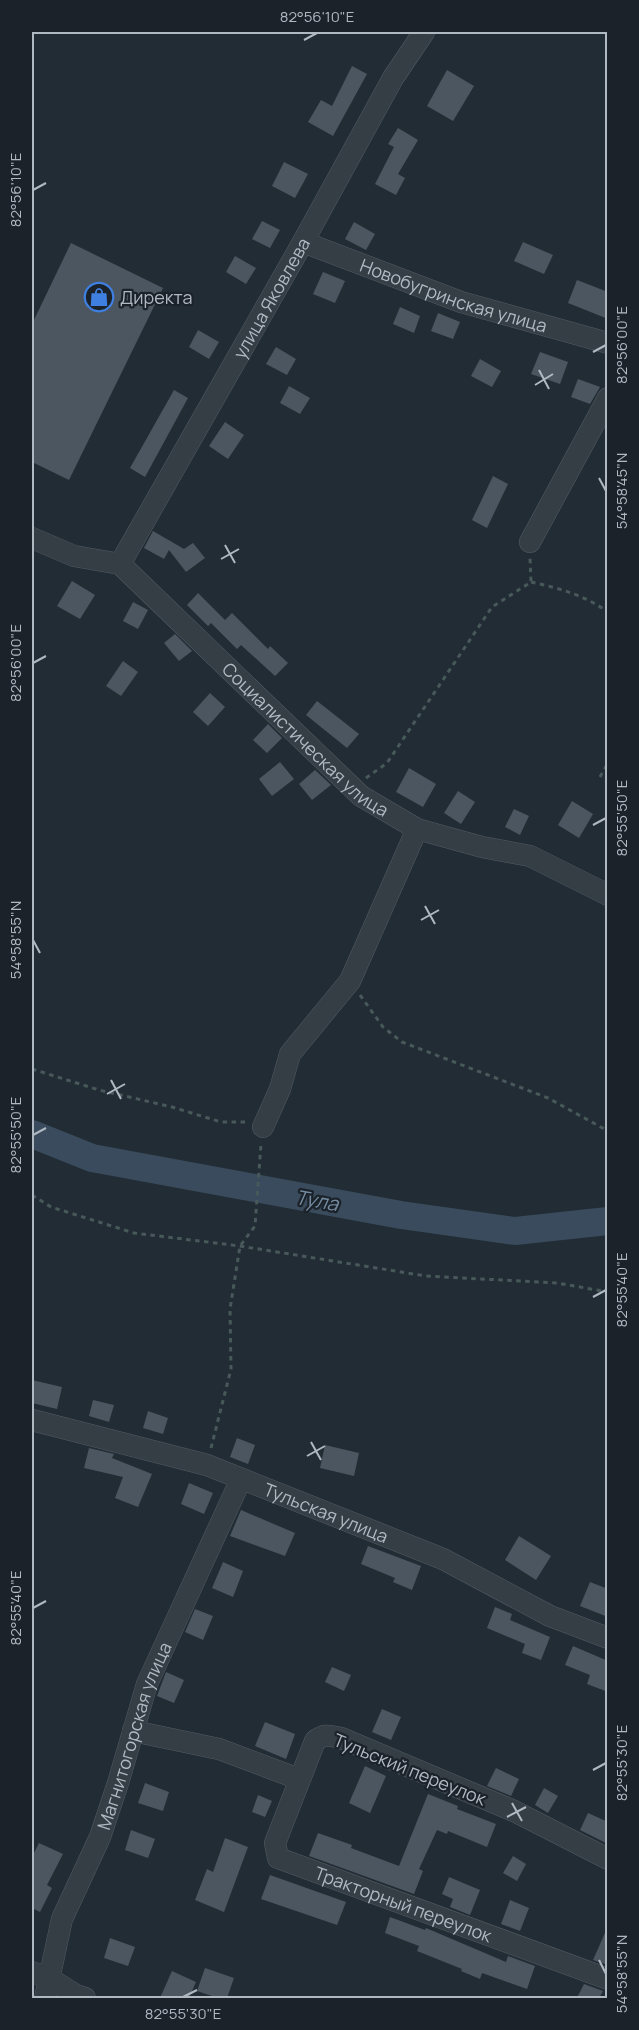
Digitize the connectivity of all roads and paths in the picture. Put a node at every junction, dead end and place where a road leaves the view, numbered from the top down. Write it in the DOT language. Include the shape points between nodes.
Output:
graph roads {
  1 [pos="424,32"];
  2 [pos="303,242"];
  3 [pos="608,343"];
  4 [pos="608,398"];
  5 [pos="32,538"];
  6 [pos="530,542"];
  7 [pos="120,564"];
  8 [pos="531,582"];
  9 [pos="608,612"];
  10 [pos="608,763"];
  11 [pos="600,777"];
  12 [pos="353,788"];
  13 [pos="417,829"];
  14 [pos="608,895"];
  15 [pos="350,981"];
  16 [pos="32,1069"];
  17 [pos="262,1127"];
  18 [pos="608,1131"];
  19 [pos="260,1148"];
  20 [pos="32,1195"];
  21 [pos="240,1246"];
  22 [pos="608,1292"];
  23 [pos="32,1420"];
  24 [pos="207,1465"];
  25 [pos="241,1479"];
  26 [pos="608,1638"];
  27 [pos="133,1731"];
  28 [pos="299,1779"];
  29 [pos="608,1859"];
  30 [pos="40,1975"];
  31 [pos="608,1978"];
  32 [pos="45,1998"];
  33 [pos="85,1998"];
  1 -- 2 [label="street, улица Яковлева" via="393,78"];
  2 -- 3 [label="street, Новобугринская улица" via="461,302"];
  2 -- 7 [label="street, улица Яковлева"];
  4 -- 6 [label="street"];
  5 -- 7 [label="street" via="74,556"];
  6 -- 8 [label="path"];
  7 -- 12 [label="street, Социалистическая улица"];
  8 -- 9 [label="path" via="592,600"];
  8 -- 12 [label="path" via="492,607 387,763"];
  10 -- 11 [label="path"];
  12 -- 13 [label="street, Социалистическая улица"];
  13 -- 14 [label="street, Социалистическая улица" via="530,856"];
  13 -- 15 [label="street"];
  15 -- 17 [label="street" via="290,1054 280,1089"];
  15 -- 18 [label="path" via="383,1028 402,1042 548,1098"];
  16 -- 17 [label="path" via="221,1122 245,1121"];
  19 -- 21 [label="path" via="255,1226"];
  20 -- 21 [label="path" via="51,1207 134,1233"];
  21 -- 22 [label="path" via="426,1275 557,1283"];
  21 -- 24 [label="path" via="230,1309 231,1368"];
  23 -- 24 [label="street, Тульская улица"];
  24 -- 25 [label="street, Тульская улица"];
  25 -- 26 [label="street, Тульская улица" via="443,1559 550,1616"];
  25 -- 27 [label="street, Магнитогорская улица" via="147,1684"];
  27 -- 28 [label="street" via="219,1749"];
  27 -- 30 [label="street, Магнитогорская улица" via="100,1837"];
  28 -- 29 [label="street, Тульский переулок" via="315,1741 321,1736 335,1737 514,1811"];
  28 -- 31 [label="street, Тракторный переулок" via="275,1843 278,1858"];
  30 -- 32 [label="street, Магнитогорская улица"];
  30 -- 33 [label="street"];
}
